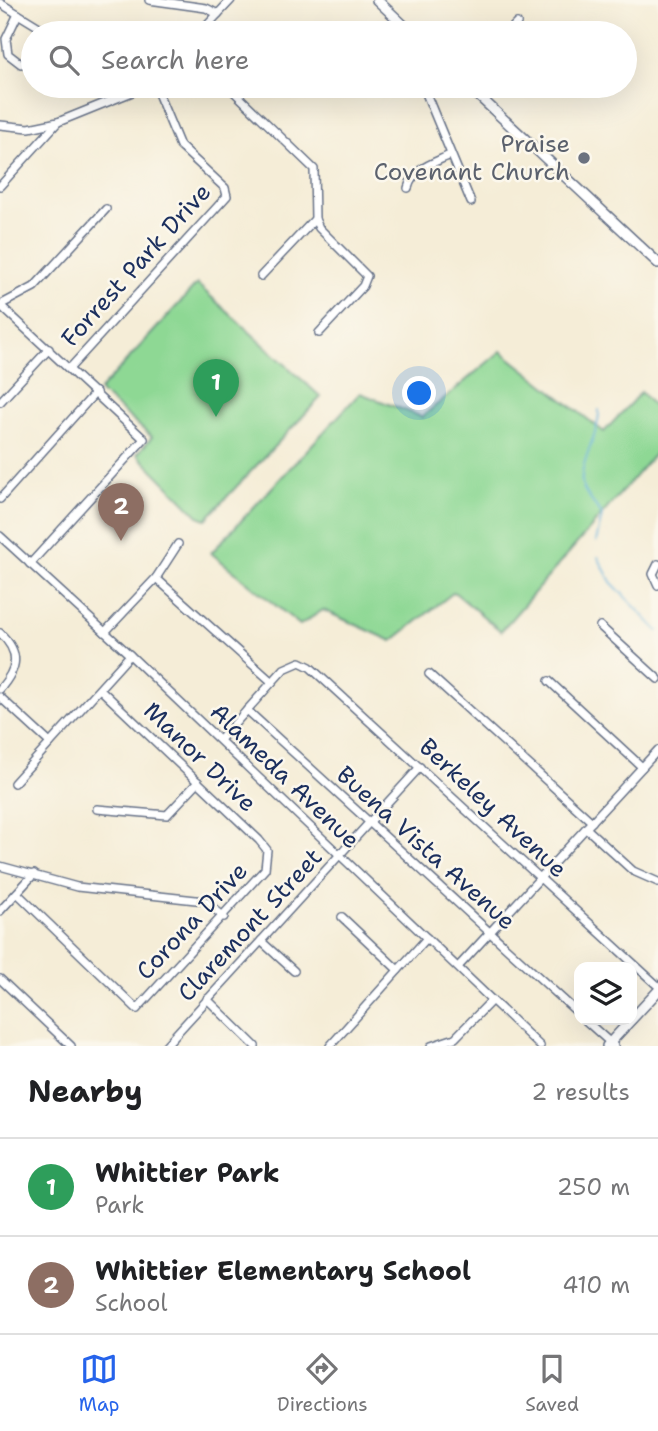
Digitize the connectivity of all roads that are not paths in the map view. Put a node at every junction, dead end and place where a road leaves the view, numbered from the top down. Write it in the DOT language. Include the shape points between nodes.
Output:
graph roads {
  1 [pos="149,0"];
  2 [pos="231,0"];
  3 [pos="377,0"];
  4 [pos="0,3"];
  5 [pos="18,14"];
  6 [pos="218,14"];
  7 [pos="29,21"];
  8 [pos="211,21"];
  9 [pos="399,21"];
  10 [pos="21,64"];
  11 [pos="117,98"];
  12 [pos="160,98"];
  13 [pos="241,98"];
  14 [pos="428,98"];
  15 [pos="481,98"];
  16 [pos="58,122"];
  17 [pos="0,125"];
  18 [pos="450,155"];
  19 [pos="0,186"];
  20 [pos="408,188"];
  21 [pos="471,202"];
  22 [pos="106,209"];
  23 [pos="314,219"];
  24 [pos="658,263"];
  25 [pos="261,276"];
  26 [pos="0,305"];
  27 [pos="319,333"];
  28 [pos="49,349"];
  29 [pos="70,368"];
  30 [pos="96,392"];
  31 [pos="0,402"];
  32 [pos="0,499"];
  33 [pos="0,536"];
  34 [pos="178,544"];
  35 [pos="30,564"];
  36 [pos="658,564"];
  37 [pos="156,578"];
  38 [pos="658,585"];
  39 [pos="600,626"];
  40 [pos="105,632"];
  41 [pos="0,633"];
  42 [pos="130,655"];
  43 [pos="429,674"];
  44 [pos="658,679"];
  45 [pos="549,681"];
  46 [pos="272,682"];
  47 [pos="0,689"];
  48 [pos="100,689"];
  49 [pos="0,697"];
  50 [pos="247,710"];
  51 [pos="220,740"];
  52 [pos="50,743"];
  53 [pos="658,750"];
  54 [pos="420,767"];
  55 [pos="642,767"];
  56 [pos="198,782"];
  57 [pos="14,783"];
  58 [pos="97,810"];
  59 [pos="369,823"];
  60 [pos="589,825"];
  61 [pos="341,855"];
  62 [pos="267,856"];
  63 [pos="0,866"];
  64 [pos="34,874"];
  65 [pos="541,877"];
  66 [pos="658,882"];
  67 [pos="17,893"];
  68 [pos="0,911"];
  69 [pos="224,917"];
  70 [pos="342,917"];
  71 [pos="489,932"];
  72 [pos="427,938"];
  73 [pos="261,941"];
  74 [pos="458,967"];
  75 [pos="398,970"];
  76 [pos="294,971"];
  77 [pos="1,981"];
  78 [pos="658,988"];
  79 [pos="207,999"];
  80 [pos="492,1000"];
  81 [pos="574,1009"];
  82 [pos="637,1014"];
  83 [pos="590,1025"];
  84 [pos="628,1025"];
  85 [pos="611,1045"];
  86 [pos="71,1046"];
  87 [pos="164,1046"];
  88 [pos="255,1046"];
  89 [pos="330,1046"];
  90 [pos="431,1046"];
  91 [pos="540,1046"];
  1 -- 6 [label="street"];
  2 -- 6 [label="street"];
  3 -- 9 [label="main road"];
  4 -- 5 [label="street"];
  5 -- 7 [label="street"];
  5 -- 10 [label="street" via="8,30 8,54"];
  6 -- 8 [label="street"];
  11 -- 16 [label="street"];
  12 -- 29 [label="street, Forrest Park Drive" via="177,143 228,195"];
  13 -- 23 [label="street" via="312,166"];
  14 -- 18 [label="street"];
  15 -- 24 [label="main road"];
  16 -- 17 [label="street" via="29,128"];
  16 -- 19 [label="street"];
  18 -- 20 [label="street" via="420,170"];
  18 -- 21 [label="street"];
  22 -- 26 [label="street" via="34,287"];
  23 -- 25 [label="street"];
  23 -- 27 [label="street" via="367,276"];
  26 -- 28 [label="street"];
  28 -- 29 [label="street"];
  28 -- 31 [label="street"];
  29 -- 30 [label="street"];
  30 -- 32 [label="street"];
  30 -- 35 [label="street" via="142,436 142,443"];
  33 -- 35 [label="street, Alameda Avenue"];
  34 -- 37 [label="street"];
  35 -- 40 [label="street, Alameda Avenue"];
  36 -- 38 [label="street" via="653,574"];
  37 -- 40 [label="street"];
  37 -- 46 [label="street"];
  39 -- 44 [label="street"];
  40 -- 42 [label="street, Alameda Avenue"];
  41 -- 47 [label="street" via="13,647 16,660 13,674"];
  42 -- 48 [label="street"];
  42 -- 51 [label="street, Alameda Avenue"];
  43 -- 60 [label="street"];
  45 -- 55 [label="street"];
  46 -- 50 [label="street"];
  46 -- 54 [label="street, Berkeley Avenue" via="300,662"];
  48 -- 52 [label="street"];
  48 -- 56 [label="street, Manor Drive"];
  49 -- 52 [label="street"];
  50 -- 51 [label="street"];
  50 -- 59 [label="street, Buena Vista Avenue"];
  51 -- 61 [label="street, Alameda Avenue"];
  52 -- 57 [label="street"];
  53 -- 55 [label="street"];
  54 -- 59 [label="street, Claremont Street"];
  54 -- 65 [label="street, Berkeley Avenue"];
  55 -- 60 [label="street"];
  56 -- 58 [label="street" via="167,815"];
  56 -- 62 [label="street, Manor Drive" via="259,840"];
  59 -- 61 [label="street, Claremont Street"];
  59 -- 71 [label="street, Buena Vista Avenue"];
  60 -- 65 [label="street"];
  60 -- 66 [label="street" via="633,870"];
  61 -- 72 [label="street, Alameda Avenue"];
  61 -- 73 [label="street, Claremont Street"];
  62 -- 69 [label="street, Corona Drive" via="262,875"];
  63 -- 64 [label="street"];
  64 -- 67 [label="street"];
  64 -- 69 [label="street" via="77,887 205,901"];
  65 -- 71 [label="street"];
  65 -- 78 [label="street, Berkeley Avenue"];
  67 -- 68 [label="street"];
  67 -- 69 [label="street, Corona Drive" via="137,1009"];
  70 -- 75 [label="street"];
  71 -- 74 [label="street"];
  71 -- 81 [label="street, Buena Vista Avenue"];
  72 -- 74 [label="street, Alameda Avenue"];
  72 -- 75 [label="street"];
  73 -- 76 [label="street"];
  73 -- 79 [label="street, Claremont Street"];
  74 -- 80 [label="street, Alameda Avenue"];
  75 -- 89 [label="street"];
  77 -- 86 [label="street"];
  78 -- 82 [label="main road"];
  79 -- 87 [label="street, Claremont Street"];
  79 -- 88 [label="street"];
  80 -- 90 [label="street" via="456,1038"];
  80 -- 91 [label="street, Alameda Avenue"];
  83 -- 85 [label="street"];
  84 -- 85 [label="main road"];
}
